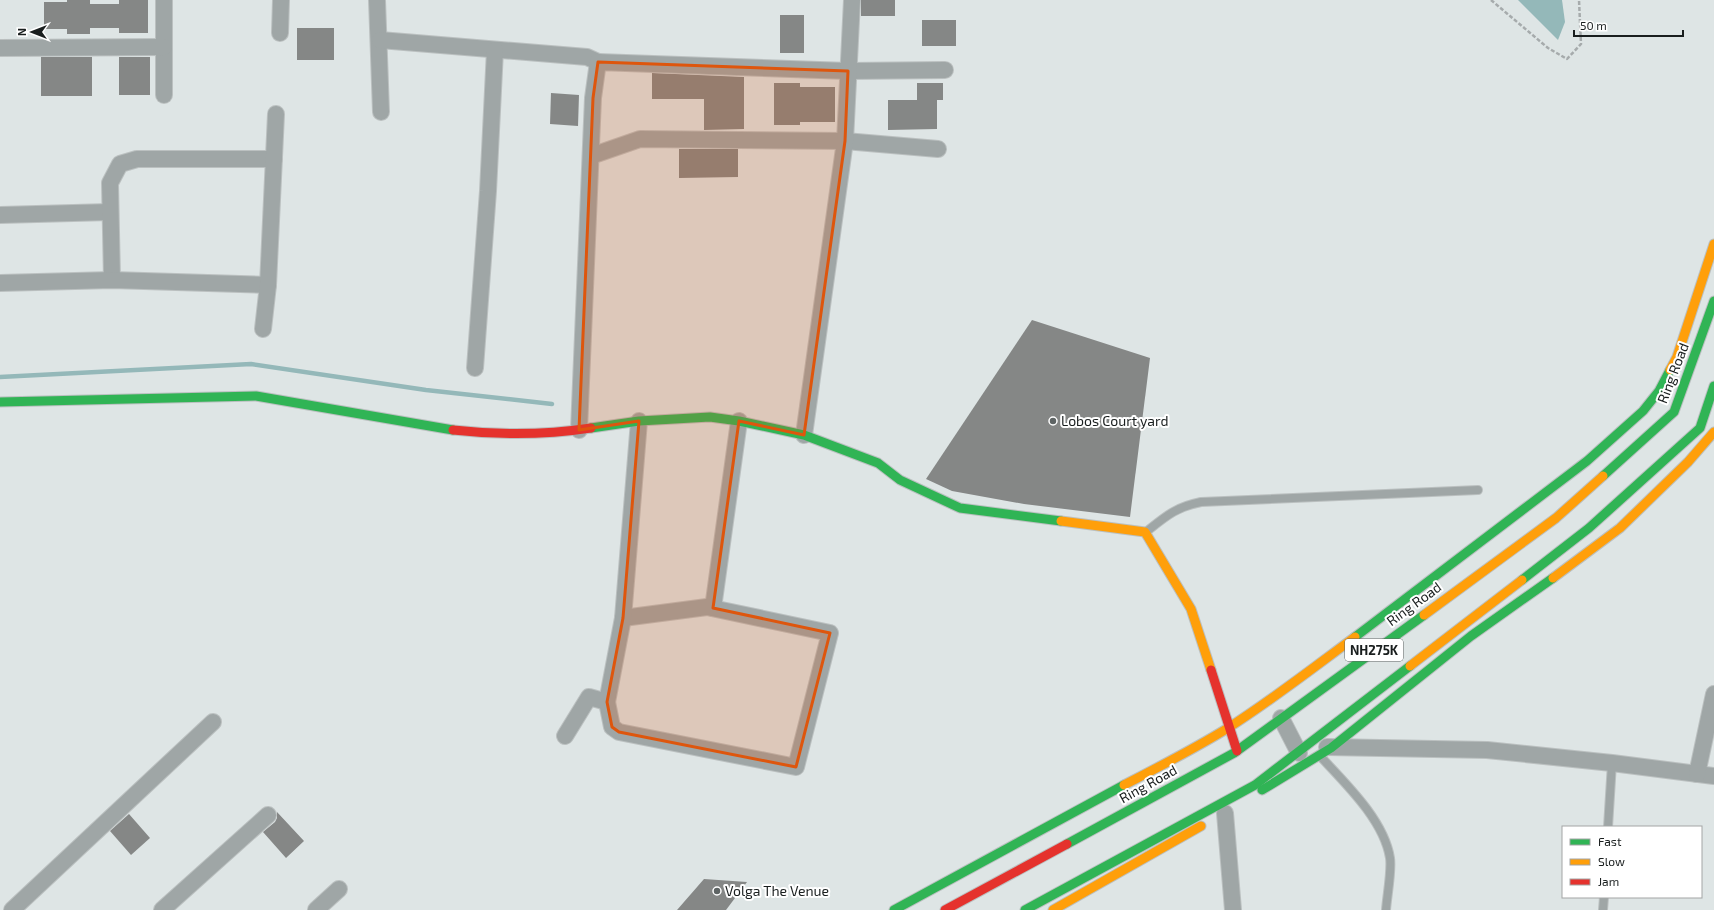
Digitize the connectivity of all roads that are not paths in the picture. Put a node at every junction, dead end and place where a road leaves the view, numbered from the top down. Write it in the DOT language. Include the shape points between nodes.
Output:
graph roads {
  1 [pos="164,0"];
  2 [pos="281,0"];
  3 [pos="377,0"];
  4 [pos="852,0"];
  5 [pos="280,32"];
  6 [pos="380,40"];
  7 [pos="164,47"];
  8 [pos="0,48"];
  9 [pos="495,50"];
  10 [pos="598,62"];
  11 [pos="945,70"];
  12 [pos="848,71"];
  13 [pos="164,95"];
  14 [pos="381,112"];
  15 [pos="276,114"];
  16 [pos="845,141"];
  17 [pos="938,149"];
  18 [pos="591,156"];
  19 [pos="274,159"];
  20 [pos="110,212"];
  21 [pos="0,216"];
  22 [pos="1714,244"];
  23 [pos="112,280"];
  24 [pos="0,283"];
  25 [pos="268,285"];
  26 [pos="1714,301"];
  27 [pos="263,329"];
  28 [pos="475,368"];
  29 [pos="1714,386"];
  30 [pos="0,402"];
  31 [pos="639,421"];
  32 [pos="739,421"];
  33 [pos="579,430"];
  34 [pos="1714,432"];
  35 [pos="804,436"];
  36 [pos="1478,490"];
  37 [pos="1588,528"];
  38 [pos="1145,532"];
  39 [pos="1599,544"];
  40 [pos="713,608"];
  41 [pos="623,618"];
  42 [pos="1714,694"];
  43 [pos="607,702"];
  44 [pos="1281,718"];
  45 [pos="213,722"];
  46 [pos="1229,727"];
  47 [pos="565,736"];
  48 [pos="1315,750"];
  49 [pos="1237,751"];
  50 [pos="1612,762"];
  51 [pos="1697,774"];
  52 [pos="1714,776"];
  53 [pos="268,815"];
  54 [pos="1218,816"];
  55 [pos="1608,826"];
  56 [pos="339,889"];
  57 [pos="1604,898"];
  58 [pos="12,910"];
  59 [pos="162,910"];
  60 [pos="316,910"];
  61 [pos="894,910"];
  62 [pos="945,910"];
  63 [pos="1025,910"];
  64 [pos="1053,910"];
  65 [pos="1233,910"];
  66 [pos="1386,910"];
  67 [pos="1603,910"];
  1 -- 7 [label="street"];
  2 -- 5 [label="street"];
  3 -- 6 [label="street"];
  4 -- 12 [label="street"];
  6 -- 9 [label="street"];
  6 -- 14 [label="street"];
  7 -- 8 [label="street"];
  7 -- 13 [label="street"];
  9 -- 10 [label="street" via="587,57"];
  9 -- 28 [label="street"];
  10 -- 12 [label="street"];
  10 -- 18 [label="street" via="593,98"];
  11 -- 12 [label="street"];
  12 -- 16 [label="street"];
  15 -- 19 [label="street"];
  16 -- 17 [label="street"];
  16 -- 18 [label="street" via="640,139"];
  16 -- 35 [label="street"];
  18 -- 33 [label="street"];
  19 -- 20 [label="street" via="137,159 120,164 110,183"];
  19 -- 25 [label="street"];
  20 -- 21 [label="street"];
  20 -- 23 [label="street"];
  22 -- 46 [label="main road" via="1677,357 1658,391 1643,411 1587,462 1290,686"];
  23 -- 24 [label="street"];
  23 -- 25 [label="street"];
  25 -- 27 [label="street"];
  26 -- 44 [label="main road, Ring Road / NH275K" via="1674,412 1556,518"];
  29 -- 37 [label="main road, NH275K" via="1700,428"];
  30 -- 33 [label="main road" via="256,396 473,432 539,433"];
  31 -- 32 [label="main road" via="710,417"];
  31 -- 33 [label="main road"];
  31 -- 41 [label="street"];
  32 -- 35 [label="main road"];
  32 -- 40 [label="street"];
  34 -- 39 [label="main road" via="1688,462 1620,528"];
  35 -- 38 [label="main road" via="878,463 900,480 960,508"];
  36 -- 38 [label="lane" via="1202,502 1173,511"];
  37 -- 39 [label="main road"];
  37 -- 48 [label="main road, NH275K"];
  38 -- 46 [label="main road" via="1191,609"];
  39 -- 48 [label="main road"];
  40 -- 41 [label="street"];
  40 -- 43 [label="street" via="830,633 796,767 619,732 612,727"];
  41 -- 43 [label="street"];
  42 -- 51 [label="street"];
  43 -- 47 [label="street" via="589,696"];
  44 -- 48 [label="street"];
  44 -- 49 [label="main road, Ring Road / NH275K"];
  45 -- 58 [label="street"];
  46 -- 49 [label="main road"];
  46 -- 61 [label="main road" via="1175,759 1103,795"];
  48 -- 50 [label="street" via="1487,750"];
  48 -- 54 [label="main road"];
  48 -- 63 [label="main road, NH275K"];
  48 -- 66 [label="lane" via="1367,808 1384,839 1390,858"];
  49 -- 62 [label="main road, Ring Road / NH275K"];
  50 -- 51 [label="street"];
  50 -- 55 [label="lane"];
  51 -- 52 [label="street"];
  53 -- 59 [label="street"];
  54 -- 64 [label="main road"];
  54 -- 65 [label="street"];
  56 -- 60 [label="street"];
  57 -- 67 [label="lane"];
}
